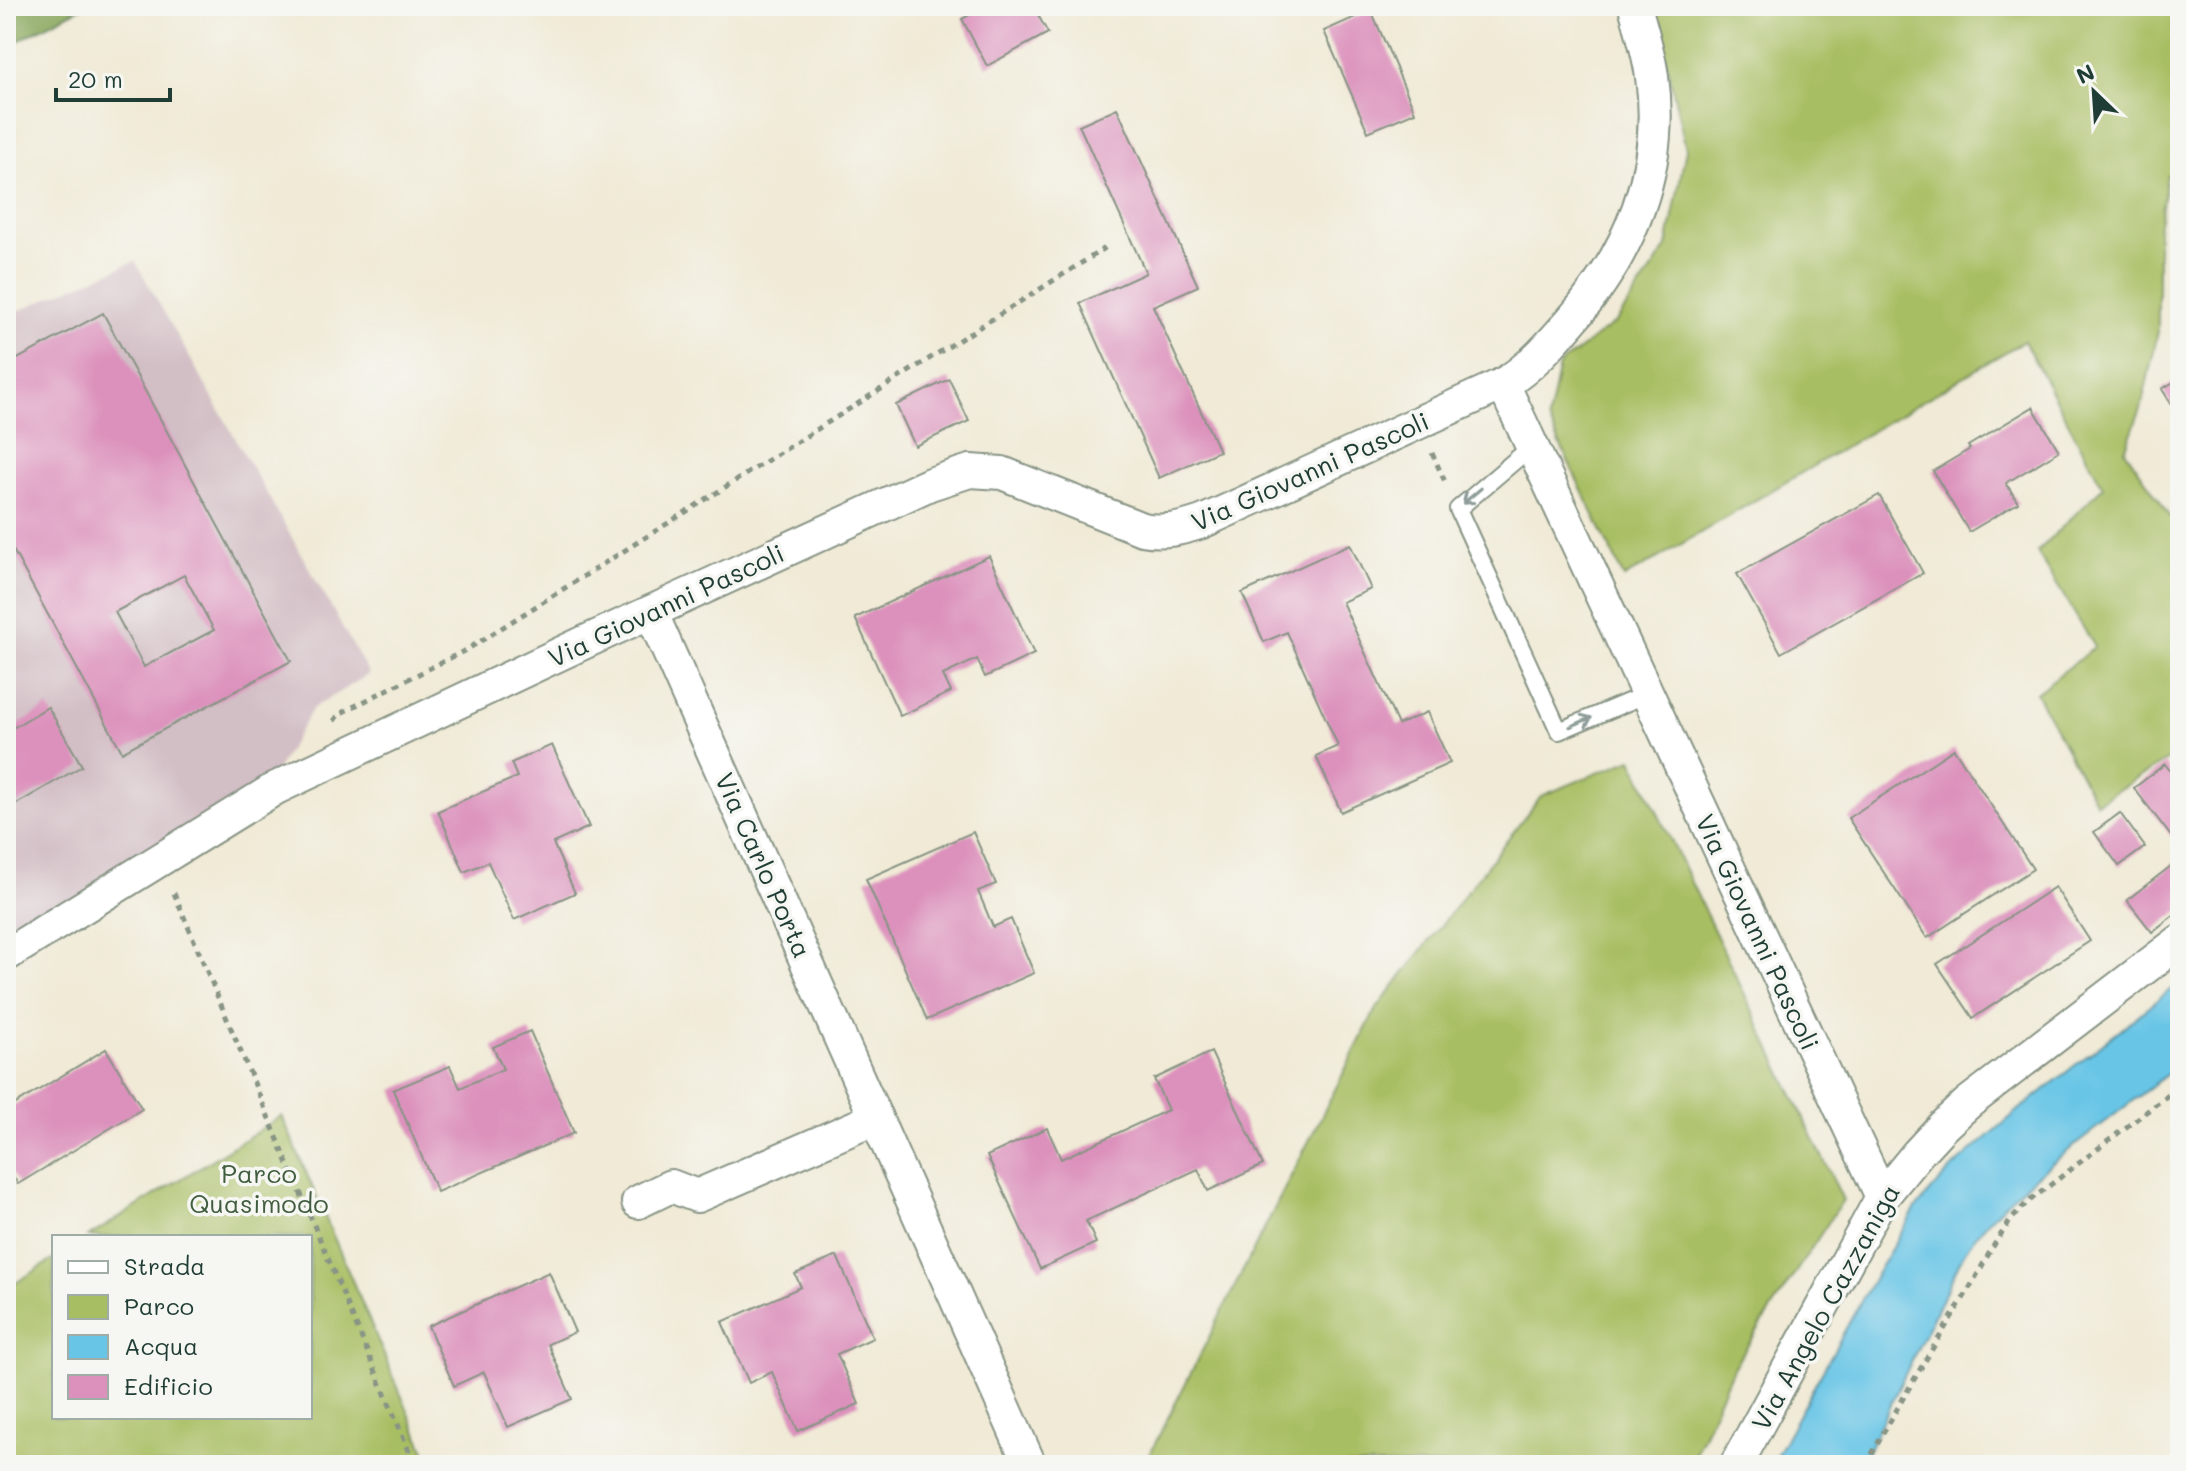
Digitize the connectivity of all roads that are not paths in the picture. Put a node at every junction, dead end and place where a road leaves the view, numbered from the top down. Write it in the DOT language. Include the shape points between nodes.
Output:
graph roads {
  1 [pos="1635,6"];
  2 [pos="1503,384"];
  3 [pos="1532,446"];
  4 [pos="651,612"];
  5 [pos="1647,694"];
  6 [pos="2180,941"];
  7 [pos="6,955"];
  8 [pos="876,1118"];
  9 [pos="1882,1197"];
  10 [pos="638,1202"];
  11 [pos="1030,1465"];
  12 [pos="1736,1465"];
  1 -- 2 [label="street" via="1652,77 1654,114 1652,159 1640,206 1594,293 1535,360"];
  2 -- 3 [label="street, Via Giovanni Pascoli"];
  2 -- 4 [label="street, Via Giovanni Pascoli" via="1172,531 1142,529 1002,473 959,473"];
  3 -- 5 [label="street, Via Giovanni Pascoli"];
  3 -- 5 [label="lane, one-way" via="1458,509 1559,731"];
  4 -- 7 [label="street, Via Giovanni Pascoli" via="262,796"];
  4 -- 8 [label="street, Via Carlo Porta"];
  5 -- 9 [label="street, Via Giovanni Pascoli"];
  6 -- 9 [label="street, Via Angelo Cazzaniga" via="1961,1109"];
  8 -- 10 [label="street" via="697,1196 671,1186"];
  8 -- 11 [label="street, Via Carlo Porta"];
  9 -- 12 [label="street, Via Angelo Cazzaniga"];
}
